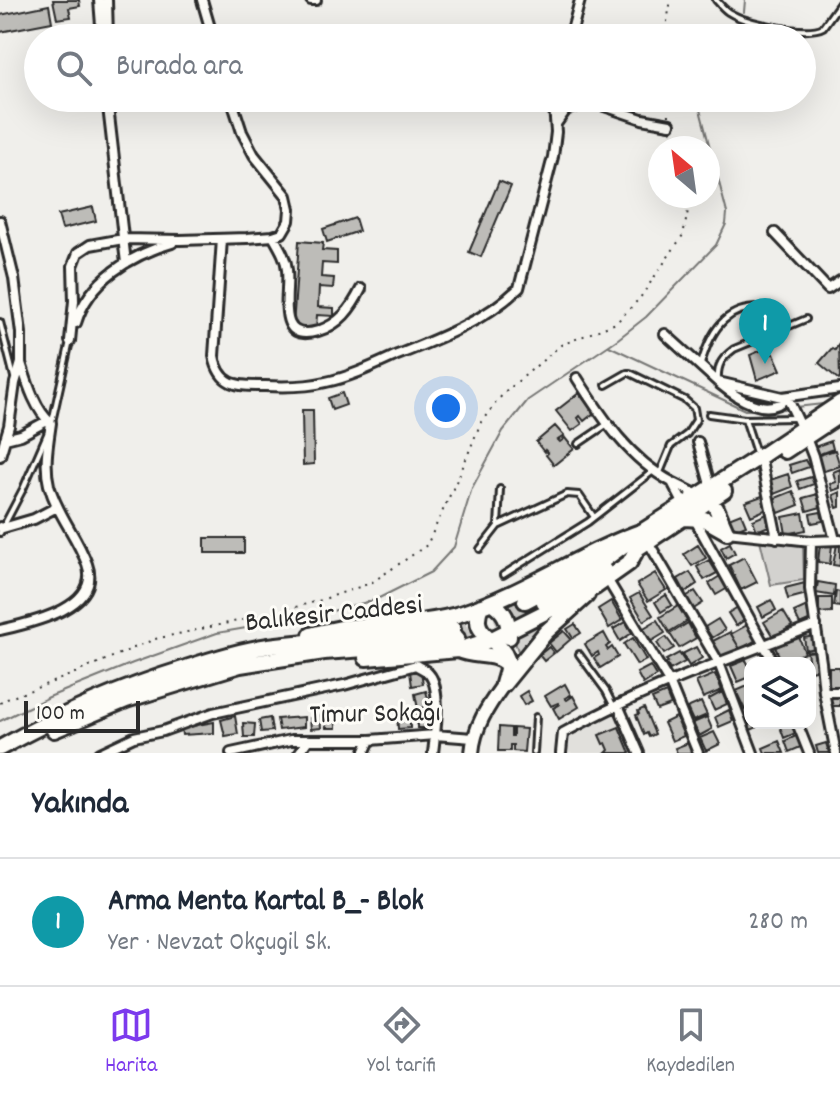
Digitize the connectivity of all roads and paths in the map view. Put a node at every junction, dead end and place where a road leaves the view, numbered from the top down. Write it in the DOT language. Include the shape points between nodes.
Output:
graph roads {
  1 [pos="99,0"];
  2 [pos="107,0"];
  3 [pos="202,0"];
  4 [pos="580,0"];
  5 [pos="671,0"];
  6 [pos="716,0"];
  7 [pos="840,3"];
  8 [pos="101,24"];
  9 [pos="108,24"];
  10 [pos="209,24"];
  11 [pos="574,24"];
  12 [pos="667,24"];
  13 [pos="762,24"];
  14 [pos="816,30"];
  15 [pos="110,112"];
  16 [pos="236,112"];
  17 [pos="554,112"];
  18 [pos="565,112"];
  19 [pos="622,112"];
  20 [pos="670,124"];
  21 [pos="555,125"];
  22 [pos="689,208"];
  23 [pos="0,221"];
  24 [pos="775,233"];
  25 [pos="273,236"];
  26 [pos="123,239"];
  27 [pos="222,239"];
  28 [pos="180,240"];
  29 [pos="126,263"];
  30 [pos="840,281"];
  31 [pos="361,289"];
  32 [pos="771,309"];
  33 [pos="806,319"];
  34 [pos="0,322"];
  35 [pos="665,334"];
  36 [pos="70,341"];
  37 [pos="21,363"];
  38 [pos="701,366"];
  39 [pos="577,378"];
  40 [pos="718,382"];
  41 [pos="15,383"];
  42 [pos="606,385"];
  43 [pos="840,389"];
  44 [pos="787,397"];
  45 [pos="840,403"];
  46 [pos="709,414"];
  47 [pos="840,414"];
  48 [pos="745,419"];
  49 [pos="49,422"];
  50 [pos="608,424"];
  51 [pos="802,428"];
  52 [pos="0,429"];
  53 [pos="5,439"];
  54 [pos="698,442"];
  55 [pos="578,444"];
  56 [pos="0,456"];
  57 [pos="760,462"];
  58 [pos="656,474"];
  59 [pos="672,482"];
  60 [pos="500,489"];
  61 [pos="710,498"];
  62 [pos="57,507"];
  63 [pos="691,515"];
  64 [pos="594,517"];
  65 [pos="498,526"];
  66 [pos="1,529"];
  67 [pos="727,532"];
  68 [pos="777,538"];
  69 [pos="642,540"];
  70 [pos="837,540"];
  71 [pos="811,541"];
  72 [pos="480,549"];
  73 [pos="503,575"];
  74 [pos="601,583"];
  75 [pos="486,604"];
  76 [pos="527,605"];
  77 [pos="816,625"];
  78 [pos="0,630"];
  79 [pos="509,631"];
  80 [pos="456,639"];
  81 [pos="490,640"];
  82 [pos="765,645"];
  83 [pos="269,653"];
  84 [pos="579,654"];
  85 [pos="771,657"];
  86 [pos="719,663"];
  87 [pos="511,668"];
  88 [pos="669,682"];
  89 [pos="503,685"];
  90 [pos="824,692"];
  91 [pos="840,692"];
  92 [pos="0,703"];
  93 [pos="616,706"];
  94 [pos="536,717"];
  95 [pos="799,729"];
  96 [pos="435,735"];
  97 [pos="473,738"];
  98 [pos="308,740"];
  99 [pos="370,740"];
  100 [pos="0,748"];
  101 [pos="231,752"];
  102 [pos="9,753"];
  103 [pos="100,753"];
  104 [pos="222,753"];
  105 [pos="299,753"];
  106 [pos="364,753"];
  107 [pos="433,753"];
  108 [pos="472,753"];
  109 [pos="534,753"];
  110 [pos="561,753"];
  111 [pos="639,753"];
  112 [pos="698,753"];
  113 [pos="753,753"];
  114 [pos="809,753"];
  115 [pos="836,753"];
  1 -- 8 [label="street"];
  2 -- 9 [label="street"];
  3 -- 10 [label="street"];
  4 -- 11 [label="street"];
  5 -- 12 [label="path"];
  6 -- 13 [label="lane" via="726,12"];
  7 -- 14 [label="lane"];
  15 -- 26 [label="street"];
  16 -- 25 [label="street" via="254,155 287,196 289,221"];
  17 -- 21 [label="street"];
  18 -- 21 [label="street"];
  19 -- 20 [label="street"];
  21 -- 27 [label="street" via="553,157 519,288 471,322 344,377 312,385 243,386 220,375 214,346"];
  22 -- 92 [label="path" via="683,235 616,323 561,345 503,394 481,422 427,545 371,583 274,613 155,639"];
  23 -- 37 [label="street" via="17,293"];
  24 -- 30 [label="street" via="828,289"];
  25 -- 27 [label="street"];
  25 -- 31 [label="street" via="288,272 287,318 297,331 311,333 335,324"];
  26 -- 28 [label="street"];
  26 -- 29 [label="street"];
  26 -- 36 [label="street" via="90,245 75,258"];
  27 -- 28 [label="street"];
  28 -- 29 [label="street"];
  29 -- 36 [label="street" via="106,277 82,307"];
  32 -- 38 [label="lane" via="746,309 727,318 710,338"];
  33 -- 40 [label="lane" via="734,349 718,366"];
  34 -- 41 [label="lane"];
  35 -- 38 [label="street"];
  36 -- 49 [label="lane"];
  37 -- 41 [label="street"];
  37 -- 49 [label="street"];
  38 -- 40 [label="street"];
  39 -- 50 [label="street"];
  40 -- 44 [label="street"];
  41 -- 53 [label="street"];
  42 -- 58 [label="lane" via="630,373 694,408 696,420 671,446"];
  43 -- 44 [label="street"];
  44 -- 51 [label="street"];
  45 -- 51 [label="main road"];
  46 -- 48 [label="lane"];
  47 -- 51 [label="main road"];
  48 -- 51 [label="lane"];
  48 -- 57 [label="lane"];
  49 -- 53 [label="street"];
  49 -- 62 [label="street" via="47,473"];
  49 -- 66 [label="lane"];
  50 -- 55 [label="lane"];
  50 -- 58 [label="street"];
  51 -- 57 [label="main road"];
  51 -- 70 [label="street"];
  52 -- 53 [label="lane"];
  53 -- 56 [label="street"];
  54 -- 61 [label="street"];
  57 -- 61 [label="main road"];
  57 -- 68 [label="street"];
  58 -- 59 [label="street"];
  58 -- 64 [label="lane"];
  59 -- 61 [label="street"];
  59 -- 63 [label="street"];
  60 -- 65 [label="lane"];
  61 -- 63 [label="main road"];
  61 -- 63 [label="main road" via="712,516"];
  61 -- 67 [label="main road"];
  62 -- 66 [label="street"];
  62 -- 78 [label="street" via="88,565 87,590 52,614"];
  63 -- 67 [label="main road"];
  63 -- 69 [label="main road"];
  63 -- 82 [label="street"];
  64 -- 65 [label="lane" via="579,495 567,494"];
  64 -- 73 [label="lane"];
  65 -- 72 [label="lane"];
  67 -- 68 [label="street"];
  68 -- 71 [label="street"];
  69 -- 74 [label="main road" via="629,563"];
  69 -- 75 [label="main road" via="614,541"];
  69 -- 76 [label="main road" via="581,583"];
  69 -- 86 [label="street"];
  70 -- 71 [label="street"];
  71 -- 77 [label="street"];
  74 -- 79 [label="main road"];
  74 -- 87 [label="main road"];
  74 -- 88 [label="street"];
  75 -- 79 [label="main road" via="502,609"];
  75 -- 81 [label="main road" via="478,623"];
  75 -- 83 [label="main road" via="443,618 294,638"];
  77 -- 82 [label="street"];
  77 -- 90 [label="street"];
  79 -- 81 [label="main road"];
  79 -- 87 [label="main road" via="516,663"];
  80 -- 81 [label="main road"];
  80 -- 83 [label="main road, Balıkesir Caddesi"];
  80 -- 87 [label="main road" via="465,653 497,657"];
  81 -- 87 [label="main road" via="502,649"];
  82 -- 85 [label="street"];
  82 -- 86 [label="street"];
  83 -- 100 [label="main road, Balıkesir Caddesi" via="236,653 132,685"];
  83 -- 102 [label="main road, Balıkesir Caddesi" via="126,700"];
  84 -- 93 [label="lane"];
  86 -- 88 [label="street"];
  86 -- 113 [label="street"];
  87 -- 89 [label="main road"];
  88 -- 93 [label="street"];
  88 -- 112 [label="street"];
  89 -- 97 [label="main road"];
  90 -- 91 [label="street"];
  90 -- 115 [label="street"];
  93 -- 110 [label="street" via="563,733"];
  93 -- 111 [label="street"];
  94 -- 109 [label="lane"];
  95 -- 114 [label="street"];
  96 -- 97 [label="street, Timur Sokağı"];
  96 -- 99 [label="street, Timur Sokağı"];
  96 -- 103 [label="street" via="434,682 416,665 213,713"];
  96 -- 107 [label="street"];
  97 -- 108 [label="main road"];
  98 -- 99 [label="street, Timur Sokağı"];
  98 -- 101 [label="street, Timur Sokağı"];
  98 -- 105 [label="street"];
  99 -- 106 [label="street"];
  101 -- 104 [label="street, Timur Sokağı"];
}
